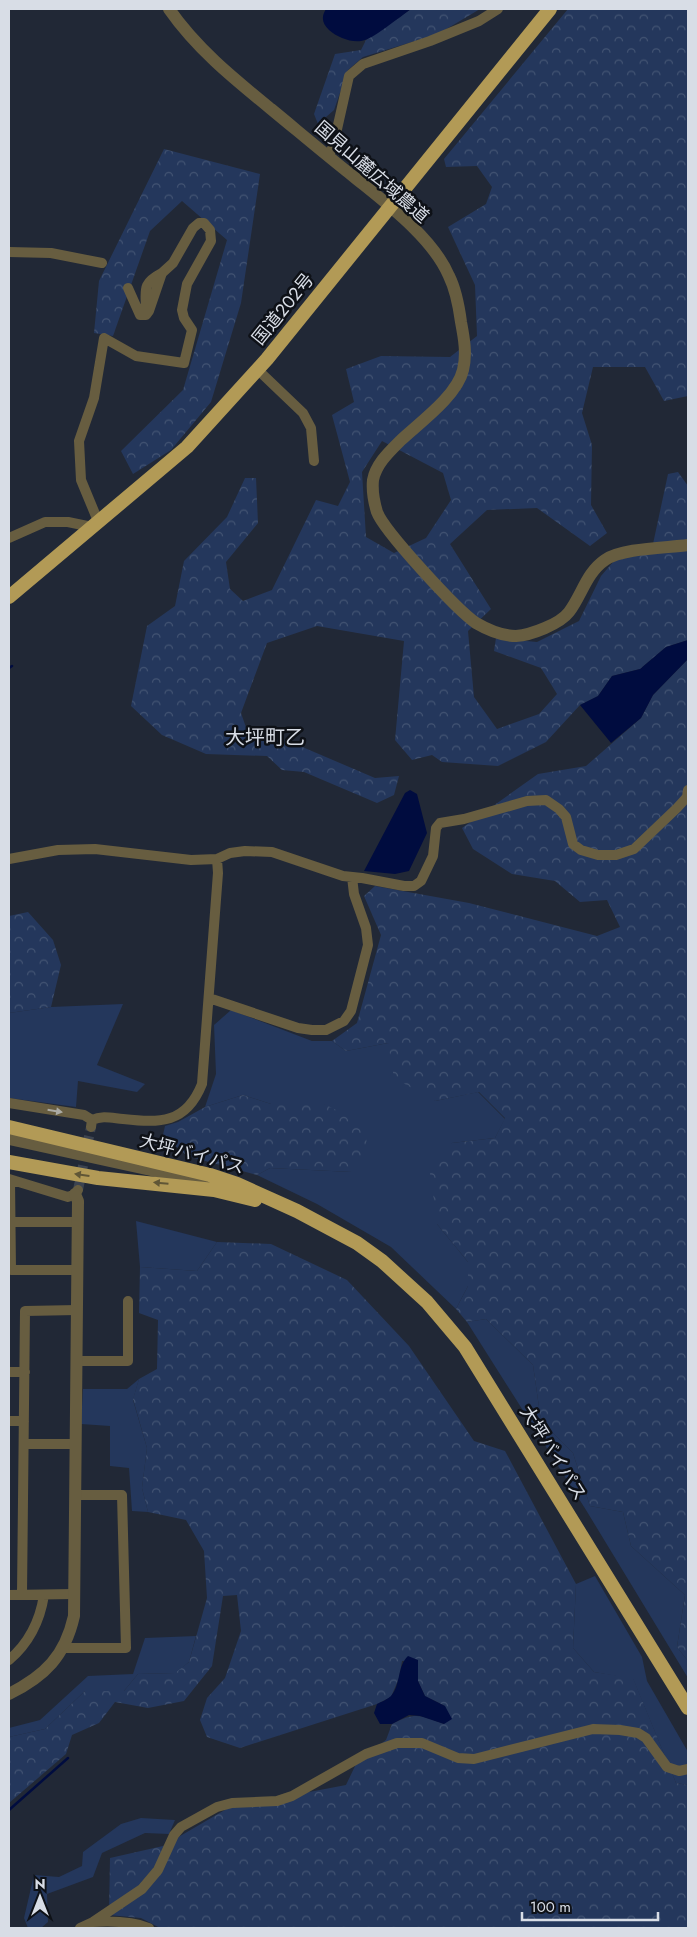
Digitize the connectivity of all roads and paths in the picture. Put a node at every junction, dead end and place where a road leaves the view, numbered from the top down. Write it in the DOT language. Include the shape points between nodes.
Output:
graph roads {
  1 [pos="169,9"];
  2 [pos="498,9"];
  3 [pos="550,9"];
  4 [pos="328,156"];
  5 [pos="391,206"];
  6 [pos="9,252"];
  7 [pos="102,263"];
  8 [pos="128,288"];
  9 [pos="258,370"];
  10 [pos="314,461"];
  11 [pos="95,524"];
  12 [pos="9,538"];
  13 [pos="688,545"];
  14 [pos="9,597"];
  15 [pos="688,790"];
  16 [pos="9,859"];
  17 [pos="217,859"];
  18 [pos="352,877"];
  19 [pos="209,998"];
  20 [pos="9,1104"];
  21 [pos="9,1127"];
  22 [pos="9,1139"];
  23 [pos="9,1162"];
  24 [pos="10,1179"];
  25 [pos="77,1192"];
  26 [pos="297,1211"];
  27 [pos="9,1222"];
  28 [pos="78,1222"];
  29 [pos="357,1243"];
  30 [pos="77,1270"];
  31 [pos="128,1301"];
  32 [pos="77,1310"];
  33 [pos="76,1361"];
  34 [pos="9,1372"];
  35 [pos="25,1372"];
  36 [pos="9,1421"];
  37 [pos="24,1421"];
  38 [pos="24,1444"];
  39 [pos="75,1444"];
  40 [pos="75,1495"];
  41 [pos="22,1594"];
  42 [pos="74,1594"];
  43 [pos="9,1595"];
  44 [pos="44,1595"];
  45 [pos="64,1648"];
  46 [pos="9,1660"];
  47 [pos="9,1694"];
  48 [pos="688,1708"];
  49 [pos="687,1769"];
  50 [pos="93,1922"];
  51 [pos="80,1928"];
  52 [pos="149,1928"];
  1 -- 4 [label="street, 国見山麓広域農道" via="185,32 222,69"];
  2 -- 4 [label="street" via="479,21 430,41 363,64 349,76 333,147"];
  3 -- 5 [label="highway, 国道202号"];
  4 -- 5 [label="street, 国見山麓広域農道"];
  5 -- 9 [label="highway, 国道202号"];
  5 -- 13 [label="street, 国見山麓広域農道" via="441,259 451,279 464,339 463,373 450,394 386,455 373,480 378,514 427,574 474,621 500,633 517,636 534,633 568,614 592,571 604,560 629,552"];
  6 -- 7 [label="street" via="50,253"];
  8 -- 11 [label="street" via="140,315 146,315 162,273 173,263 193,228 204,223 210,230 211,241 187,284 182,310 192,330 184,363 136,356 104,338 94,398 79,441 81,480"];
  9 -- 10 [label="street" via="303,413 311,428"];
  9 -- 11 [label="highway, 国道202号" via="187,447"];
  11 -- 12 [label="street" via="45,522"];
  11 -- 14 [label="highway, 国道202号"];
  15 -- 18 [label="street" via="677,808 634,849 616,855 580,850 573,844 570,826 559,809 546,800 527,801 440,823 436,828 433,856 421,881 414,886"];
  16 -- 17 [label="street" via="58,850 95,849 191,860"];
  17 -- 18 [label="street" via="230,853 272,852"];
  17 -- 19 [label="street"];
  18 -- 19 [label="street" via="368,945 351,1011 344,1020 326,1030 305,1029"];
  20 -- 19 [label="street, one-way" via="84,1115 92,1123 100,1116 148,1122 181,1113 196,1101 202,1084"];
  21 -- 26 [label="highway, 大坪バイパス" via="210,1176 237,1184"];
  22 -- 26 [label="street" via="207,1181"];
  29 -- 23 [label="highway, 大坪バイパス, one-way" via="296,1214 241,1196"];
  24 -- 25 [label="street" via="68,1196"];
  24 -- 27 [label="street"];
  25 -- 28 [label="street"];
  26 -- 29 [label="highway, 大坪バイパス"];
  27 -- 28 [label="street"];
  27 -- 30 [label="street" via="11,1270"];
  28 -- 30 [label="street"];
  29 -- 48 [label="highway, 大坪バイパス" via="405,1280 465,1348"];
  30 -- 32 [label="street"];
  31 -- 33 [label="street" via="128,1361"];
  32 -- 33 [label="street"];
  32 -- 35 [label="street" via="25,1311"];
  33 -- 39 [label="street"];
  34 -- 35 [label="street"];
  35 -- 37 [label="street"];
  36 -- 37 [label="street"];
  37 -- 38 [label="street"];
  38 -- 39 [label="street"];
  38 -- 41 [label="street"];
  39 -- 40 [label="street"];
  40 -- 42 [label="street"];
  40 -- 45 [label="street" via="122,1495 126,1648"];
  41 -- 43 [label="street"];
  41 -- 44 [label="street"];
  42 -- 44 [label="street"];
  42 -- 45 [label="street" via="74,1616"];
  44 -- 46 [label="street" via="36,1626"];
  45 -- 47 [label="street" via="39,1676"];
  49 -- 50 [label="street" via="679,1771 667,1767 646,1738 620,1730 593,1728 474,1760 458,1758 422,1743 397,1743 366,1754 292,1796 277,1801 217,1807 181,1827 158,1870 142,1889"];
  50 -- 51 [label="street"];
  50 -- 52 [label="street" via="110,1921"];
}
